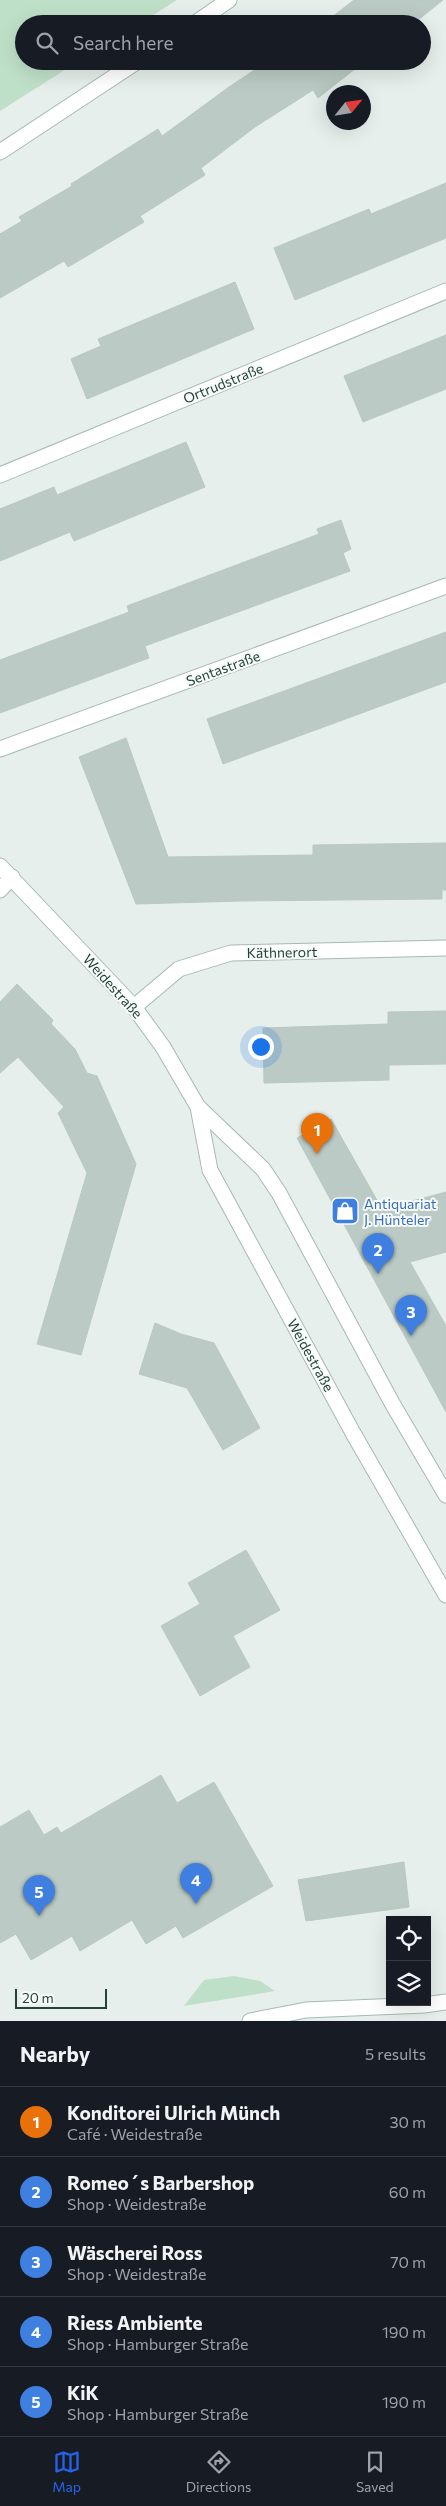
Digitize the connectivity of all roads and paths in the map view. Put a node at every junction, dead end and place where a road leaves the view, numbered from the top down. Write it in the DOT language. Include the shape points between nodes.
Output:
graph roads {
  1 [pos="229,0"];
  2 [pos="207,15"];
  3 [pos="125,70"];
  4 [pos="0,152"];
  5 [pos="446,291"];
  6 [pos="0,475"];
  7 [pos="446,586"];
  8 [pos="0,749"];
  9 [pos="0,866"];
  10 [pos="12,877"];
  11 [pos="0,890"];
  12 [pos="446,948"];
  13 [pos="134,1007"];
  14 [pos="198,1107"];
  15 [pos="446,1495"];
  16 [pos="446,1595"];
  17 [pos="446,2002"];
  18 [pos="250,2021"];
  1 -- 2 [label="street"];
  3 -- 4 [label="street"];
  5 -- 6 [label="street, Ortrudstraße"];
  7 -- 8 [label="street, Sentastraße"];
  9 -- 10 [label="street, Weidestraße"];
  10 -- 11 [label="street"];
  10 -- 13 [label="street, Weidestraße"];
  12 -- 13 [label="street, Käthnerort" via="232,953 180,969"];
  13 -- 14 [label="street, Weidestraße" via="163,1047"];
  14 -- 15 [label="street, Weidestraße" via="263,1170 279,1193 392,1403"];
  14 -- 16 [label="street, Weidestraße" via="210,1170 353,1433"];
  17 -- 18 [label="street" via="306,2010"];
}
